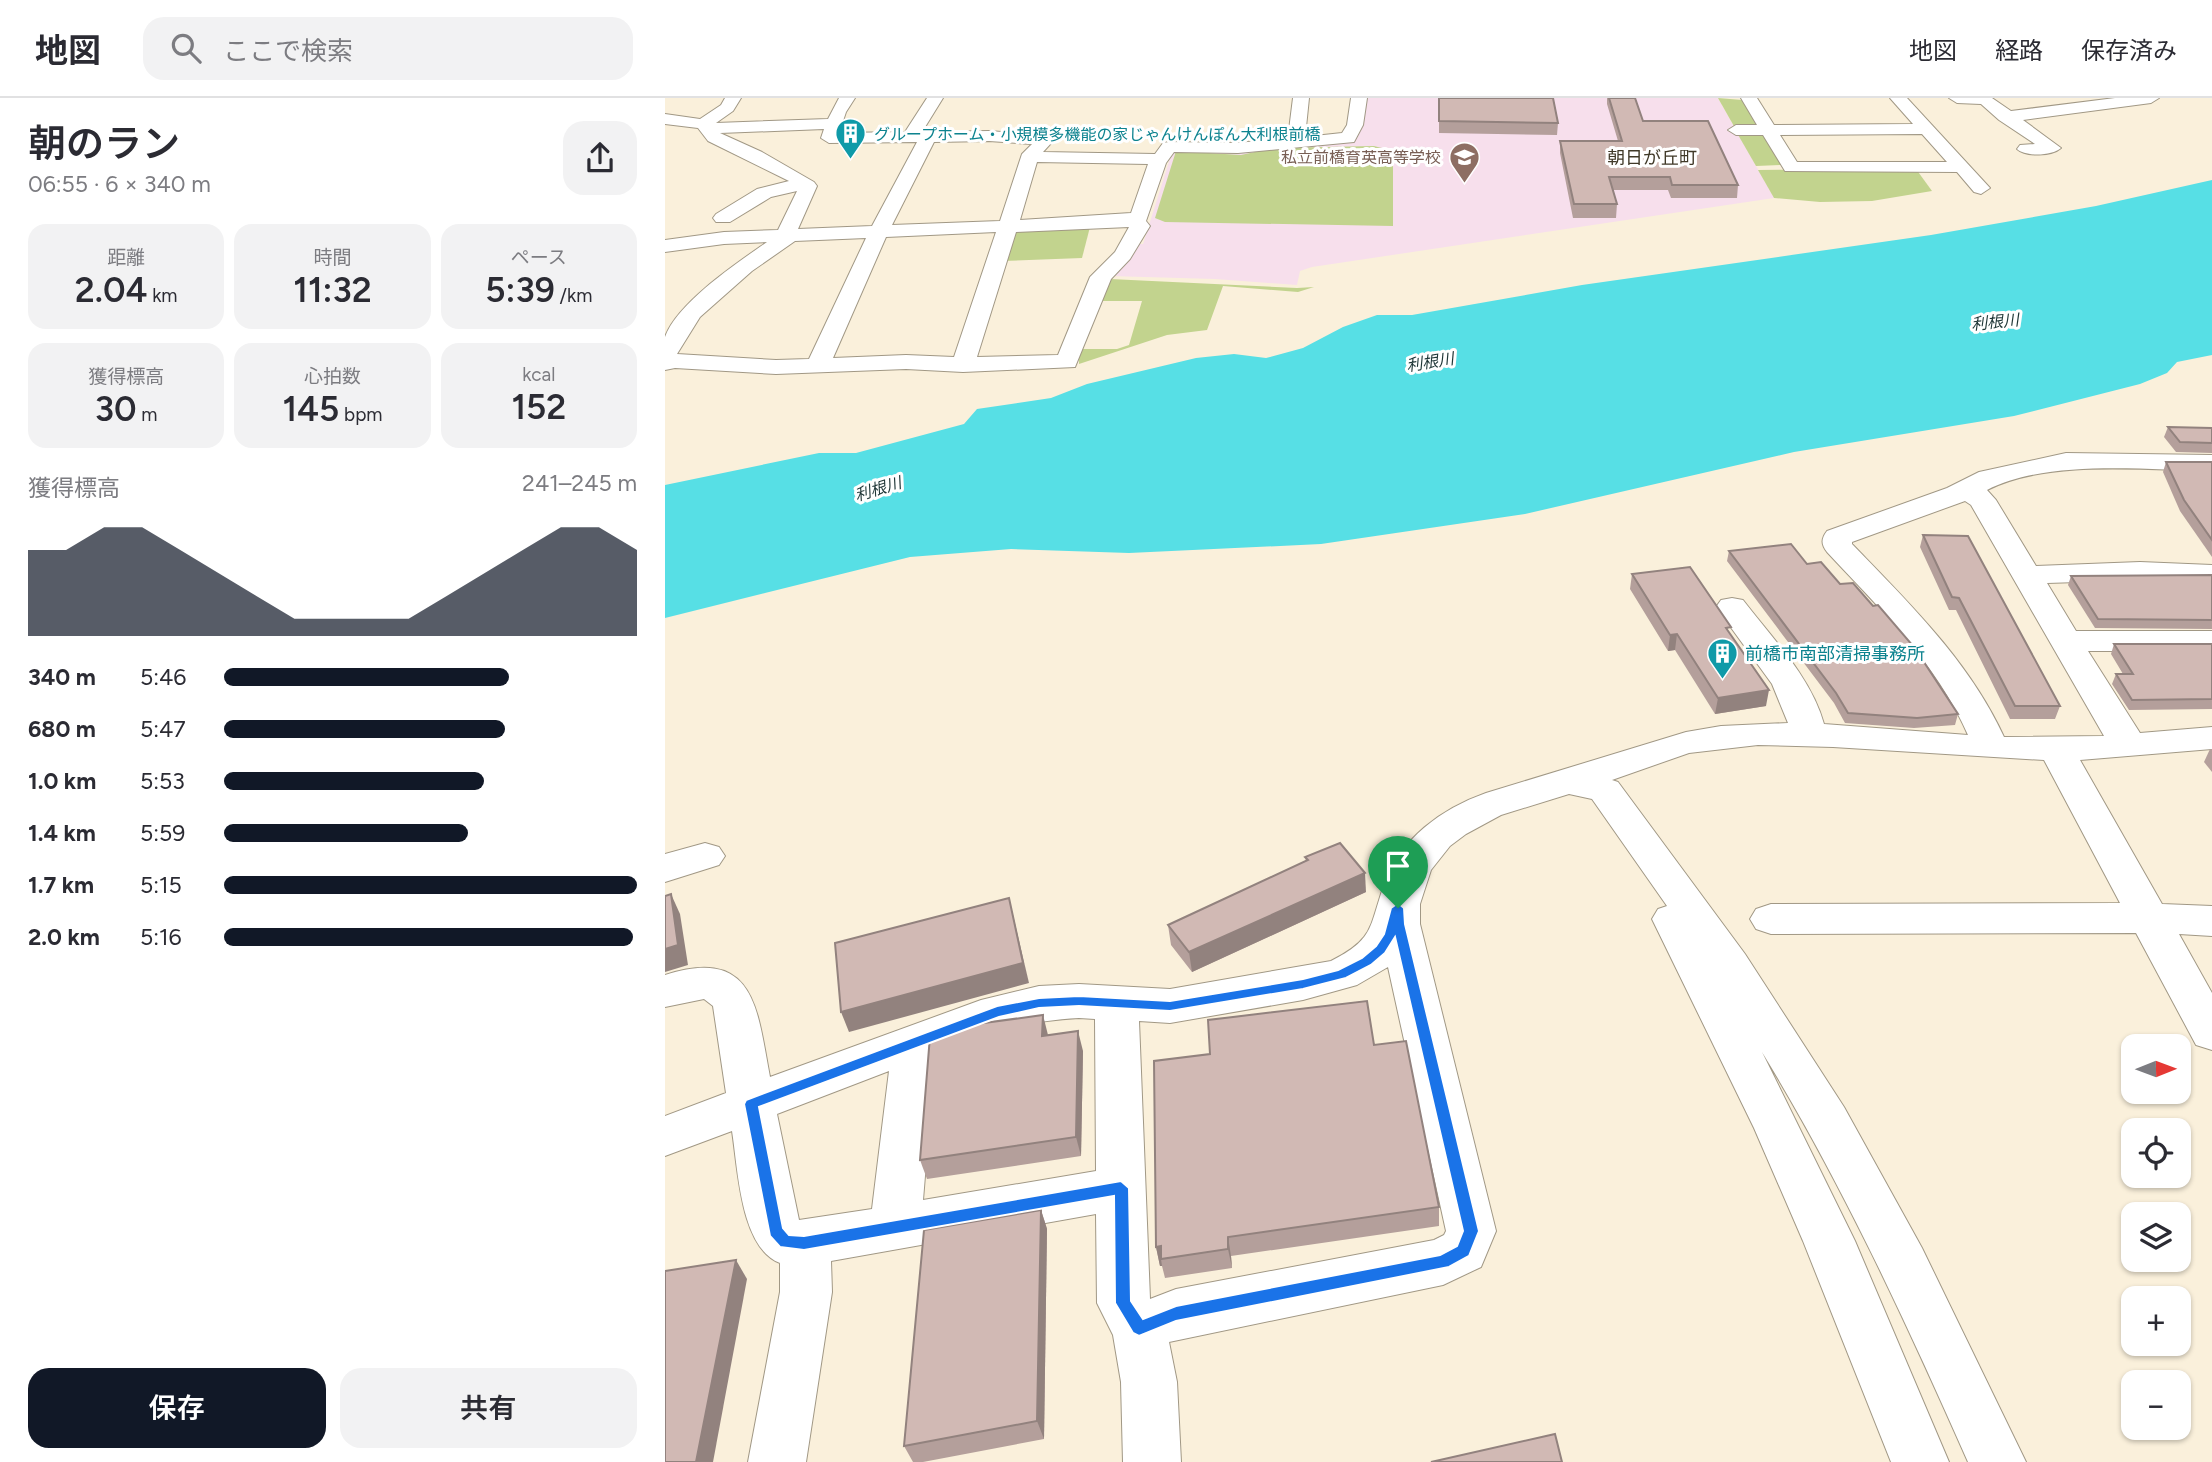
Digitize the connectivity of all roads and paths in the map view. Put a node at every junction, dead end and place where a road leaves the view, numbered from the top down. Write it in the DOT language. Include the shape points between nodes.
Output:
graph roads {
  1 [pos="733,98"];
  2 [pos="847,98"];
  3 [pos="936,98"];
  4 [pos="1301,98"];
  5 [pos="1359,98"];
  6 [pos="1749,98"];
  7 [pos="1898,98"];
  8 [pos="1957,98"];
  9 [pos="2143,98"];
  10 [pos="2005,117"];
  11 [pos="942,118"];
  12 [pos="665,119"];
  13 [pos="836,123"];
  14 [pos="704,125"];
  15 [pos="1926,129"];
  16 [pos="920,130"];
  17 [pos="1736,130"];
  18 [pos="1768,130"];
  19 [pos="2067,135"];
  20 [pos="2040,137"];
  21 [pos="2011,138"];
  22 [pos="1046,141"];
  23 [pos="1296,141"];
  24 [pos="2026,149"];
  25 [pos="1164,153"];
  26 [pos="1030,157"];
  27 [pos="1959,167"];
  28 [pos="805,183"];
  29 [pos="1981,188"];
  30 [pos="723,218"];
  31 [pos="1133,220"];
  32 [pos="1007,227"];
  33 [pos="878,233"];
  34 [pos="789,236"];
  35 [pos="665,246"];
  36 [pos="665,316"];
  37 [pos="688,316"];
  38 [pos="666,363"];
  39 [pos="964,365"];
  40 [pos="818,366"];
  41 [pos="2212,463"];
  42 [pos="1968,489"];
  43 [pos="2027,575"];
  44 [pos="2208,580"];
  45 [pos="1732,607"];
  46 [pos="2067,641"];
  47 [pos="2212,641"];
  48 [pos="1809,736"];
  49 [pos="2212,738"];
  50 [pos="2130,744"];
  51 [pos="1991,747"];
  52 [pos="2056,749"];
  53 [pos="1569,782"];
  54 [pos="705,856"];
  55 [pos="665,868"];
  56 [pos="1398,908"];
  57 [pos="2149,918"];
  58 [pos="1770,919"];
  59 [pos="2212,921"];
  60 [pos="665,991"];
  61 [pos="1117,1003"];
  62 [pos="2212,1033"];
  63 [pos="911,1044"];
  64 [pos="751,1104"];
  65 [pos="665,1136"];
  66 [pos="1121,1188"];
  67 [pos="895,1227"];
  68 [pos="804,1243"];
  69 [pos="1139,1328"];
  70 [pos="777,1462"];
  71 [pos="1152,1462"];
  72 [pos="1920,1462"];
  73 [pos="1997,1462"];
  1 -- 14 [label="street"];
  2 -- 13 [label="street"];
  3 -- 16 [label="street"];
  4 -- 23 [label="street"];
  5 -- 23 [label="street" via="1348,138"];
  6 -- 18 [label="street"];
  7 -- 15 [label="street"];
  8 -- 10 [label="street" via="1985,100"];
  9 -- 10 [label="street"];
  10 -- 20 [label="street"];
  11 -- 16 [label="street"];
  12 -- 14 [label="street"];
  13 -- 14 [label="street" via="734,130"];
  13 -- 16 [label="street" via="829,138"];
  14 -- 28 [label="street" via="713,137"];
  15 -- 18 [label="street"];
  15 -- 27 [label="street"];
  16 -- 22 [label="street"];
  16 -- 33 [label="street"];
  17 -- 18 [label="street"];
  18 -- 27 [label="street" via="1781,168"];
  19 -- 20 [label="street"];
  20 -- 21 [label="street"];
  20 -- 24 [label="street" via="2052,148"];
  22 -- 25 [label="street" via="1160,143"];
  22 -- 26 [label="street"];
  23 -- 25 [label="street"];
  25 -- 26 [label="street"];
  25 -- 31 [label="street" via="1139,217"];
  26 -- 32 [label="street"];
  27 -- 29 [label="street"];
  28 -- 30 [label="street" via="764,194"];
  28 -- 34 [label="street" via="808,186 787,231"];
  31 -- 32 [label="street"];
  31 -- 39 [label="street" via="1140,226 1123,255 1101,277 1070,360"];
  32 -- 33 [label="street"];
  32 -- 39 [label="street"];
  33 -- 34 [label="street"];
  33 -- 40 [label="street"];
  34 -- 35 [label="street"];
  34 -- 37 [label="street"];
  36 -- 37 [label="street"];
  37 -- 38 [label="street" via="665,352"];
  38 -- 40 [label="street"];
  39 -- 40 [label="street"];
  41 -- 42 [label="street" via="2066,461 1989,478"];
  42 -- 43 [label="street" via="1982,500"];
  42 -- 51 [label="street" via="1841,535 1836,543 1943,662"];
  43 -- 44 [label="street" via="2140,571"];
  43 -- 46 [label="street"];
  45 -- 48 [label="street" via="1787,682"];
  46 -- 47 [label="street"];
  46 -- 50 [label="street"];
  48 -- 51 [label="street"];
  48 -- 53 [label="street" via="1763,734 1699,740"];
  49 -- 50 [label="street"];
  50 -- 52 [label="street"];
  51 -- 52 [label="street"];
  52 -- 57 [label="street"];
  53 -- 56 [label="street" via="1488,806 1428,844 1415,860"];
  53 -- 72 [label="street" via="1639,867 1686,941 1829,1241"];
  53 -- 73 [label="street" via="1605,790 1695,914 1800,1075 1875,1208"];
  54 -- 55 [label="street"];
  56 -- 61 [label="street" via="1390,935 1380,949 1342,974 1170,1006"];
  56 -- 69 [label="street" via="1471,1231 1463,1251 1443,1262 1176,1314"];
  57 -- 58 [label="street"];
  57 -- 59 [label="street"];
  57 -- 62 [label="street"];
  60 -- 64 [label="street" via="705,982 729,993"];
  61 -- 63 [label="street" via="1039,1003 997,1012"];
  61 -- 66 [label="street"];
  63 -- 64 [label="street"];
  63 -- 67 [label="street" via="913,1063"];
  64 -- 65 [label="street"];
  64 -- 68 [label="street" via="776,1231 785,1242"];
  66 -- 67 [label="street"];
  66 -- 69 [label="street" via="1123,1303"];
  67 -- 68 [label="street"];
  68 -- 70 [label="street" via="806,1292"];
  69 -- 71 [label="street" via="1149,1382"];
}
